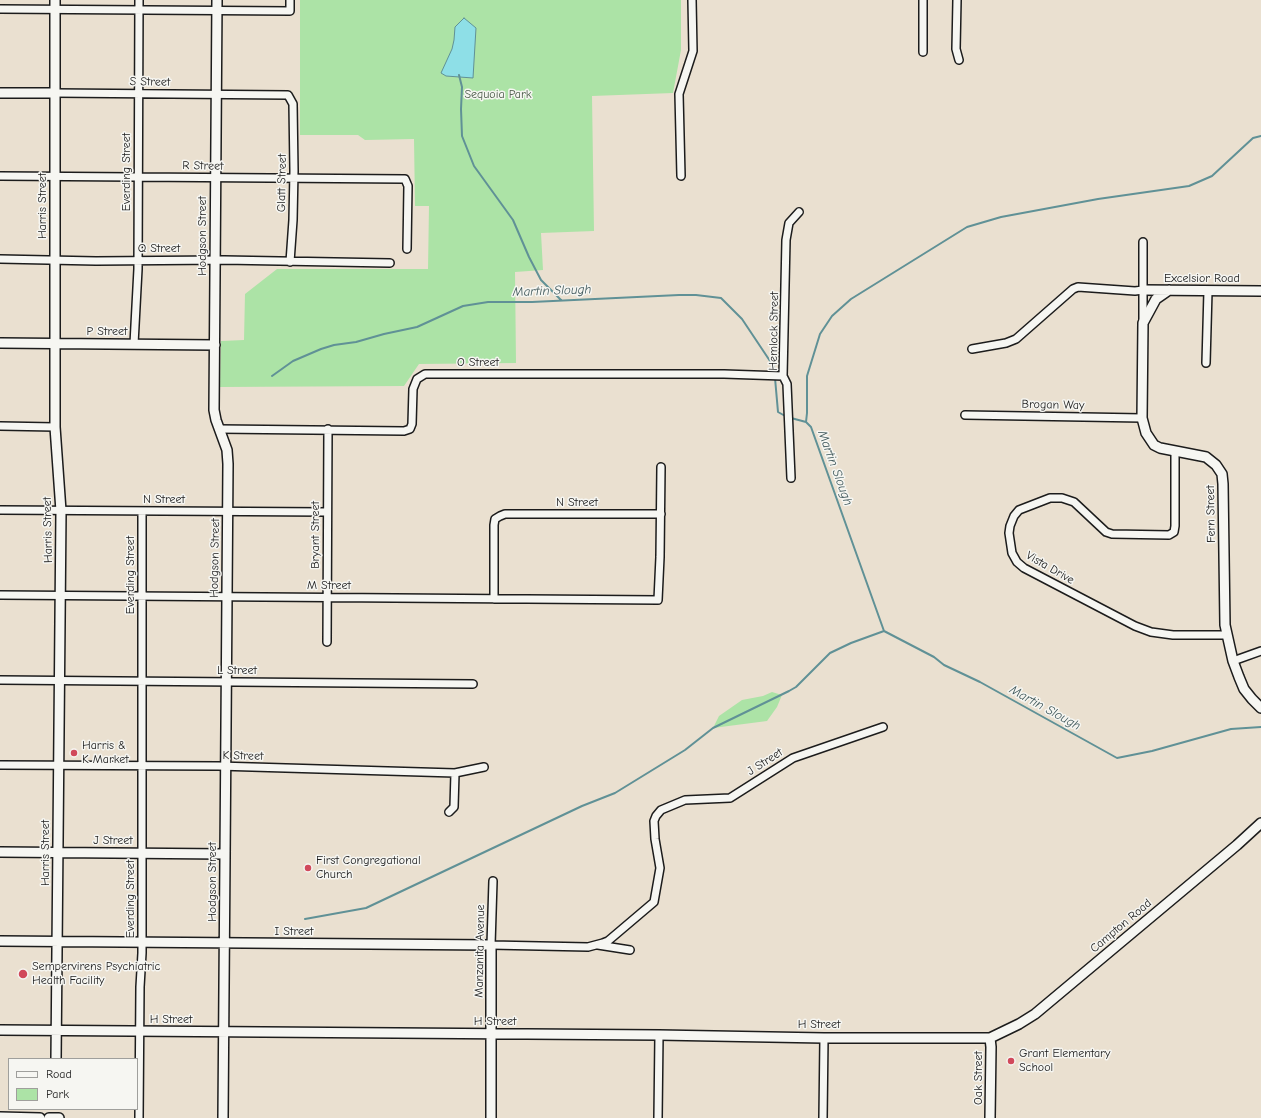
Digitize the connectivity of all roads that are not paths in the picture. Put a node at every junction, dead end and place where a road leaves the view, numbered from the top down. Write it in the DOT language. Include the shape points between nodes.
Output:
graph roads {
  1 [pos="139,0"];
  2 [pos="217,0"];
  3 [pos="290,0"];
  4 [pos="692,0"];
  5 [pos="923,0"];
  6 [pos="957,0"];
  7 [pos="55,5"];
  8 [pos="0,9"];
  9 [pos="139,11"];
  10 [pos="217,11"];
  11 [pos="923,52"];
  12 [pos="959,60"];
  13 [pos="0,93"];
  14 [pos="54,93"];
  15 [pos="139,94"];
  16 [pos="217,94"];
  17 [pos="293,104"];
  18 [pos="0,176"];
  19 [pos="55,176"];
  20 [pos="138,176"];
  21 [pos="681,176"];
  22 [pos="215,178"];
  23 [pos="294,178"];
  24 [pos="799,212"];
  25 [pos="1143,242"];
  26 [pos="407,249"];
  27 [pos="0,259"];
  28 [pos="138,260"];
  29 [pos="215,260"];
  30 [pos="55,261"];
  31 [pos="290,262"];
  32 [pos="390,263"];
  33 [pos="1143,290"];
  34 [pos="1169,290"];
  35 [pos="1208,291"];
  36 [pos="1261,291"];
  37 [pos="1143,323"];
  38 [pos="0,343"];
  39 [pos="55,344"];
  40 [pos="134,344"];
  41 [pos="215,344"];
  42 [pos="972,349"];
  43 [pos="1206,364"];
  44 [pos="783,376"];
  45 [pos="965,415"];
  46 [pos="1142,418"];
  47 [pos="0,426"];
  48 [pos="55,427"];
  49 [pos="219,429"];
  50 [pos="328,429"];
  51 [pos="1175,451"];
  52 [pos="661,467"];
  53 [pos="791,478"];
  54 [pos="0,510"];
  55 [pos="61,511"];
  56 [pos="142,511"];
  57 [pos="228,511"];
  58 [pos="327,512"];
  59 [pos="661,514"];
  60 [pos="0,595"];
  61 [pos="60,595"];
  62 [pos="142,596"];
  63 [pos="226,597"];
  64 [pos="327,597"];
  65 [pos="494,599"];
  66 [pos="1227,635"];
  67 [pos="327,642"];
  68 [pos="1261,651"];
  69 [pos="1233,661"];
  70 [pos="0,680"];
  71 [pos="60,680"];
  72 [pos="142,680"];
  73 [pos="226,682"];
  74 [pos="473,684"];
  75 [pos="1261,708"];
  76 [pos="883,727"];
  77 [pos="0,765"];
  78 [pos="59,766"];
  79 [pos="142,766"];
  80 [pos="226,766"];
  81 [pos="484,767"];
  82 [pos="455,772"];
  83 [pos="449,812"];
  84 [pos="1261,823"];
  85 [pos="0,852"];
  86 [pos="58,853"];
  87 [pos="142,853"];
  88 [pos="225,854"];
  89 [pos="493,881"];
  90 [pos="0,942"];
  91 [pos="29,942"];
  92 [pos="58,942"];
  93 [pos="142,943"];
  94 [pos="224,943"];
  95 [pos="491,945"];
  96 [pos="598,945"];
  97 [pos="630,950"];
  98 [pos="58,962"];
  99 [pos="0,1030"];
  100 [pos="57,1030"];
  101 [pos="139,1032"];
  102 [pos="223,1032"];
  103 [pos="491,1034"];
  104 [pos="659,1035"];
  105 [pos="824,1038"];
  106 [pos="990,1038"];
  107 [pos="56,1058"];
  108 [pos="0,1117"];
  109 [pos="40,1118"];
  110 [pos="49,1118"];
  111 [pos="57,1118"];
  112 [pos="139,1118"];
  113 [pos="223,1118"];
  114 [pos="491,1118"];
  115 [pos="658,1118"];
  116 [pos="823,1118"];
  117 [pos="990,1118"];
  1 -- 9 [label="street, Everding Street"];
  2 -- 10 [label="street, Hodgson Street"];
  3 -- 10 [label="street" via="290,11"];
  4 -- 21 [label="street" via="693,51 679,94"];
  5 -- 11 [label="street"];
  6 -- 12 [label="street" via="956,49"];
  7 -- 8 [label="street"];
  7 -- 9 [label="street"];
  7 -- 14 [label="street, Harris Street"];
  9 -- 10 [label="street"];
  9 -- 15 [label="street, Everding Street"];
  10 -- 16 [label="street, Hodgson Street"];
  13 -- 14 [label="street, S Street"];
  14 -- 15 [label="street, S Street"];
  14 -- 19 [label="street, Harris Street"];
  15 -- 16 [label="street, S Street"];
  15 -- 20 [label="street, Everding Street"];
  16 -- 17 [label="street, S Street" via="288,95"];
  16 -- 22 [label="street, Hodgson Street"];
  17 -- 23 [label="street, Glatt Street"];
  18 -- 19 [label="street, R Street"];
  19 -- 20 [label="street, R Street"];
  19 -- 30 [label="street, Harris Street"];
  20 -- 22 [label="street, R Street"];
  20 -- 28 [label="street, Everding Street"];
  22 -- 23 [label="street, R Street"];
  22 -- 29 [label="street, Hodgson Street"];
  23 -- 26 [label="street, R Street" via="405,179 408,186"];
  23 -- 31 [label="street, Glatt Street"];
  24 -- 44 [label="street, Hemlock Street" via="789,223 786,240"];
  25 -- 33 [label="street, Fern Street"];
  27 -- 30 [label="street, Q Street"];
  28 -- 29 [label="street, Q Street"];
  28 -- 30 [label="street, Q Street"];
  28 -- 40 [label="street, Everding Street"];
  29 -- 31 [label="street, Q Street"];
  29 -- 41 [label="street, Hodgson Street"];
  30 -- 39 [label="street, Harris Street"];
  31 -- 32 [label="street, Q Street"];
  33 -- 34 [label="street, Excelsior Road"];
  33 -- 37 [label="street, Fern Street"];
  33 -- 42 [label="street" via="1078,287 1016,339"];
  34 -- 35 [label="street, Excelsior Road"];
  34 -- 37 [label="street" via="1156,299"];
  35 -- 36 [label="street, Excelsior Road"];
  35 -- 43 [label="street"];
  37 -- 46 [label="street, Fern Street"];
  38 -- 39 [label="street, P Street"];
  39 -- 40 [label="street, P Street"];
  39 -- 48 [label="street, Harris Street"];
  40 -- 41 [label="street, P Street"];
  41 -- 49 [label="street, Hodgson Street" via="214,410"];
  44 -- 50 [label="street, O Street" via="425,374 417,379 413,389 410,429"];
  44 -- 53 [label="street, Hemlock Street" via="787,384"];
  45 -- 46 [label="street, Brogan Way"];
  46 -- 51 [label="street, Fern Street" via="1146,433 1154,445"];
  47 -- 48 [label="street"];
  48 -- 55 [label="street, Harris Street"];
  49 -- 50 [label="street, O Street"];
  49 -- 57 [label="street, Hodgson Street" via="228,464"];
  50 -- 58 [label="street, Bryant Street"];
  51 -- 66 [label="street, Fern Street" via="1206,457 1222,474"];
  51 -- 66 [label="street, Vista Drive" via="1174,532 1169,535 1112,534 1106,532 1074,502 1050,498 1020,510 1014,516 1009,533 1012,554 1024,568 1135,626 1151,632 1173,635"];
  52 -- 59 [label="street"];
  54 -- 55 [label="street, N Street"];
  55 -- 56 [label="street, N Street"];
  55 -- 61 [label="street, Harris Street"];
  56 -- 57 [label="street, N Street"];
  56 -- 62 [label="street, Everding Street"];
  57 -- 58 [label="street, N Street"];
  57 -- 63 [label="street, Hodgson Street"];
  58 -- 64 [label="street, Bryant Street"];
  59 -- 65 [label="street, N Street" via="500,516 494,525"];
  59 -- 65 [label="street, M Street" via="658,600"];
  60 -- 61 [label="street, M Street"];
  61 -- 62 [label="street, M Street"];
  61 -- 71 [label="street, Harris Street"];
  62 -- 63 [label="street, M Street"];
  62 -- 72 [label="street, Everding Street"];
  63 -- 64 [label="street, M Street"];
  63 -- 73 [label="street, Hodgson Street"];
  64 -- 65 [label="street, M Street"];
  64 -- 67 [label="street, Bryant Street"];
  66 -- 69 [label="street, Fern Street"];
  68 -- 69 [label="street"];
  69 -- 75 [label="street, Fern Street" via="1244,689"];
  70 -- 71 [label="street, L Street"];
  71 -- 72 [label="street, L Street"];
  71 -- 78 [label="street, Harris Street"];
  72 -- 73 [label="street, L Street"];
  72 -- 79 [label="street, Everding Street"];
  73 -- 74 [label="street, L Street"];
  73 -- 80 [label="street, Hodgson Street"];
  76 -- 96 [label="street, J Street" via="793,758 730,798 685,800 662,810 654,821 660,868 654,902 608,941"];
  77 -- 78 [label="street, K Street"];
  78 -- 79 [label="street, K Street"];
  78 -- 86 [label="street, Harris Street"];
  79 -- 80 [label="street, K Street"];
  79 -- 87 [label="street, Everding Street"];
  80 -- 82 [label="street, K Street"];
  80 -- 88 [label="street, Hodgson Street"];
  81 -- 82 [label="street, K Street"];
  82 -- 83 [label="street" via="454,807"];
  84 -- 106 [label="street, Campton Road" via="1035,1014"];
  85 -- 86 [label="street, J Street"];
  86 -- 87 [label="street, J Street"];
  86 -- 92 [label="street, Harris Street"];
  87 -- 88 [label="street, J Street"];
  87 -- 93 [label="street, Everding Street"];
  88 -- 94 [label="street, Hodgson Street"];
  89 -- 95 [label="street, Manzanita Avenue"];
  90 -- 91 [label="street, I Street"];
  91 -- 92 [label="street, I Street"];
  91 -- 98 [label="street" via="50,946 55,950"];
  92 -- 93 [label="street, I Street"];
  92 -- 98 [label="street, Harris Street"];
  93 -- 94 [label="street, I Street"];
  93 -- 101 [label="street, Everding Street"];
  94 -- 95 [label="street, I Street"];
  94 -- 102 [label="street, Hodgson Street"];
  95 -- 96 [label="street, I Street"];
  95 -- 103 [label="street, Manzanita Avenue"];
  96 -- 97 [label="street"];
  98 -- 100 [label="street, Harris Street"];
  99 -- 100 [label="street, H Street"];
  100 -- 101 [label="street, H Street"];
  100 -- 107 [label="street, Harris Street"];
  101 -- 102 [label="street, H Street"];
  101 -- 112 [label="street, Everding Street"];
  102 -- 103 [label="street, H Street"];
  102 -- 113 [label="street, Hodgson Street"];
  103 -- 104 [label="street, H Street"];
  103 -- 114 [label="street, Manzanita Avenue"];
  104 -- 105 [label="street, H Street"];
  104 -- 115 [label="street"];
  105 -- 106 [label="street, H Street"];
  105 -- 116 [label="street"];
  106 -- 117 [label="street, Oak Street"];
  108 -- 109 [label="street"];
  110 -- 111 [label="street"];
}
